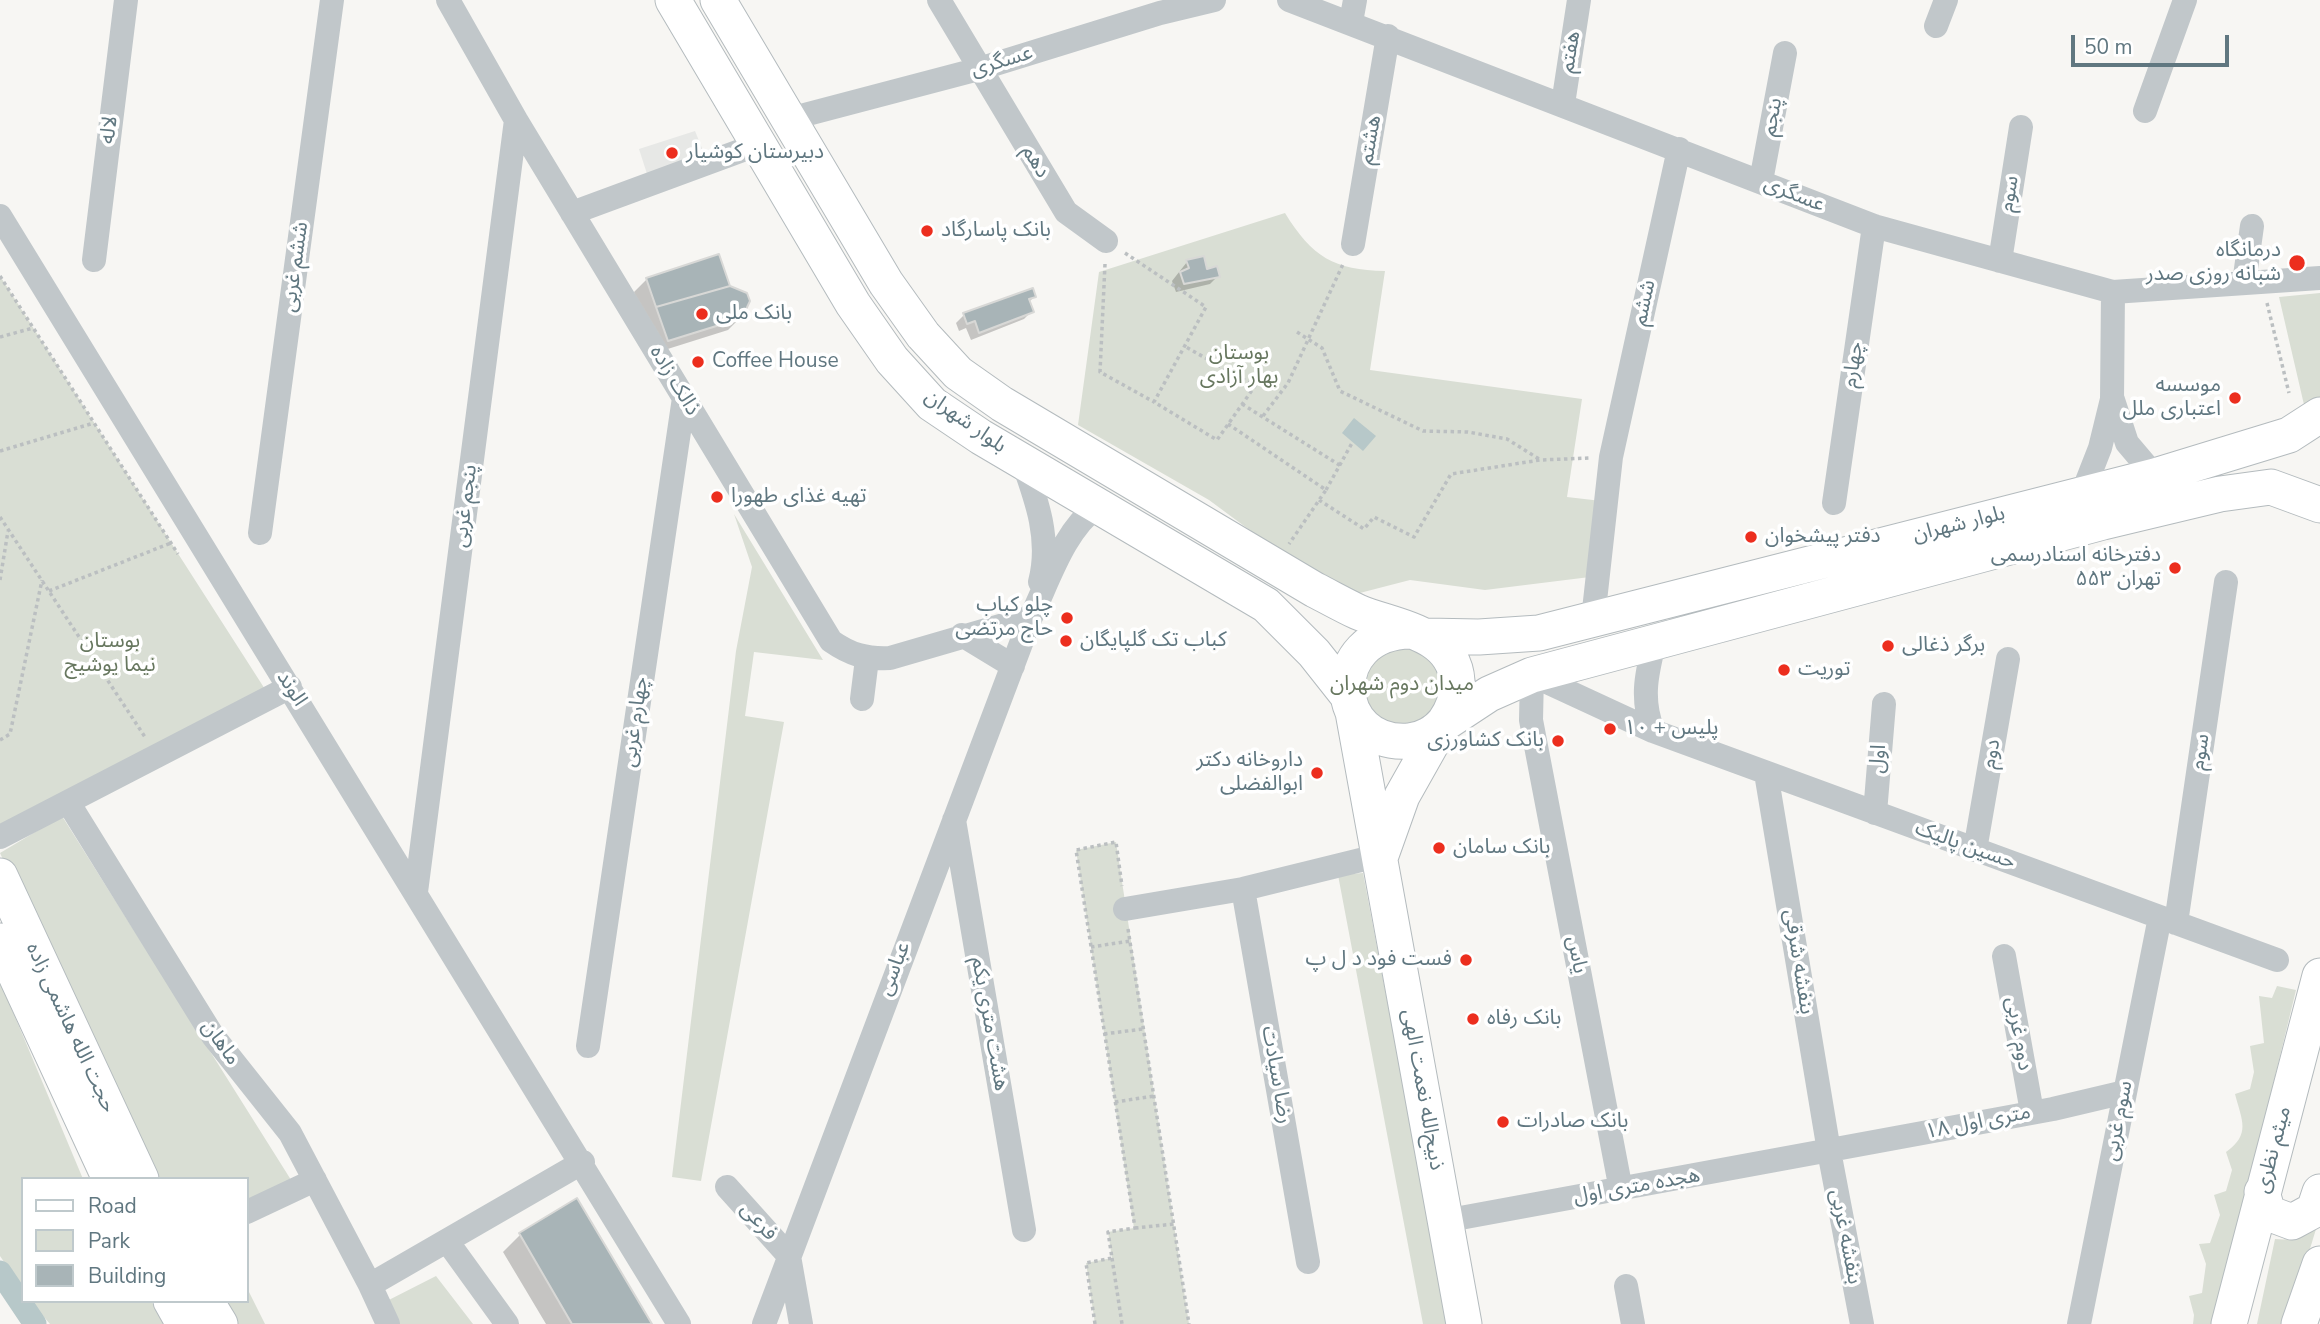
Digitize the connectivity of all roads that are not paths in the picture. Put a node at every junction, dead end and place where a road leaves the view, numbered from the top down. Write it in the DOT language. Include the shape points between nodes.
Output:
graph roads {
  1 [pos="126,0"];
  2 [pos="332,0"];
  3 [pos="448,0"];
  4 [pos="673,0"];
  5 [pos="718,0"];
  6 [pos="939,0"];
  7 [pos="1214,0"];
  8 [pos="1289,0"];
  9 [pos="1579,0"];
  10 [pos="1946,0"];
  11 [pos="2185,0"];
  12 [pos="1159,7"];
  13 [pos="1353,11"];
  14 [pos="1936,26"];
  15 [pos="1388,36"];
  16 [pos="1785,53"];
  17 [pos="979,69"];
  18 [pos="1563,104"];
  19 [pos="2146,111"];
  20 [pos="789,119"];
  21 [pos="516,120"];
  22 [pos="2021,127"];
  23 [pos="759,144"];
  24 [pos="1679,149"];
  25 [pos="1761,181"];
  26 [pos="572,213"];
  27 [pos="0,216"];
  28 [pos="1874,226"];
  29 [pos="2252,226"];
  30 [pos="1106,241"];
  31 [pos="1353,244"];
  32 [pos="94,260"];
  33 [pos="2000,261"];
  34 [pos="2320,278"];
  35 [pos="2253,282"];
  36 [pos="2113,292"];
  37 [pos="684,398"];
  38 [pos="2112,399"];
  39 [pos="2320,415"];
  40 [pos="1023,462"];
  41 [pos="2155,476"];
  42 [pos="2082,494"];
  43 [pos="1834,503"];
  44 [pos="2320,505"];
  45 [pos="1098,506"];
  46 [pos="260,533"];
  47 [pos="2226,582"];
  48 [pos="1031,617"];
  49 [pos="1593,619"];
  50 [pos="1418,634"];
  51 [pos="962,635"];
  52 [pos="1654,644"];
  53 [pos="867,659"];
  54 [pos="2008,659"];
  55 [pos="1013,666"];
  56 [pos="1532,674"];
  57 [pos="290,687"];
  58 [pos="862,699"];
  59 [pos="1350,704"];
  60 [pos="1884,704"];
  61 [pos="1442,725"];
  62 [pos="1653,731"];
  63 [pos="1766,773"];
  64 [pos="68,802"];
  65 [pos="1875,813"];
  66 [pos="954,818"];
  67 [pos="0,837"];
  68 [pos="1975,849"];
  69 [pos="1381,855"];
  70 [pos="0,876"];
  71 [pos="1243,888"];
  72 [pos="416,892"];
  73 [pos="1125,909"];
  74 [pos="2168,920"];
  75 [pos="0,941"];
  76 [pos="2004,956"];
  77 [pos="2277,960"];
  78 [pos="2320,976"];
  79 [pos="588,1046"];
  80 [pos="2125,1092"];
  81 [pos="2032,1112"];
  82 [pos="1829,1151"];
  83 [pos="583,1163"];
  84 [pos="109,1177"];
  85 [pos="140,1177"];
  86 [pos="315,1180"];
  87 [pos="727,1187"];
  88 [pos="1621,1190"];
  89 [pos="2262,1192"];
  90 [pos="2320,1192"];
  91 [pos="248,1212"];
  92 [pos="1444,1221"];
  93 [pos="1024,1230"];
  94 [pos="446,1241"];
  95 [pos="789,1256"];
  96 [pos="1308,1262"];
  97 [pos="2320,1264"];
  98 [pos="370,1285"];
  99 [pos="1626,1286"];
  100 [pos="172,1303"];
  101 [pos="207,1303"];
  102 [pos="184,1324"];
  103 [pos="220,1324"];
  104 [pos="388,1324"];
  105 [pos="507,1324"];
  106 [pos="679,1324"];
  107 [pos="764,1324"];
  108 [pos="801,1324"];
  109 [pos="1464,1324"];
  110 [pos="1633,1324"];
  111 [pos="1862,1324"];
  112 [pos="2079,1324"];
  113 [pos="2230,1324"];
  114 [pos="2300,1324"];
  1 -- 32 [label="street, لاله"];
  2 -- 46 [label="street, ششم غربی"];
  3 -- 21 [label="street, ذالک زاده"];
  4 -- 23 [label="street, بلوار شهران"];
  5 -- 20 [label="street, بلوار شهران"];
  6 -- 17 [label="street, دهم"];
  7 -- 12 [label="street, عسگری"];
  8 -- 13 [label="street, عسگری"];
  9 -- 18 [label="street, هفتم"];
  10 -- 14 [label="street"];
  11 -- 19 [label="street"];
  12 -- 17 [label="street, عسگری"];
  13 -- 15 [label="street, عسگری"];
  15 -- 18 [label="street, عسگری"];
  15 -- 31 [label="street, هشتم"];
  16 -- 25 [label="street, پنجم"];
  17 -- 20 [label="street, عسگری"];
  17 -- 30 [label="street, دهم" via="1066,212"];
  18 -- 24 [label="street, عسگری"];
  20 -- 50 [label="street, بلوار شهران" via="886,283 923,335 958,373 1002,404 1315,590"];
  21 -- 26 [label="street, ذالک زاده"];
  21 -- 72 [label="street, پنجم غربی"];
  22 -- 33 [label="street, سوم"];
  23 -- 26 [label="street"];
  23 -- 40 [label="street, بلوار شهران" via="853,304 892,360 932,404"];
  24 -- 25 [label="street, عسگری"];
  24 -- 49 [label="street, ششم" via="1611,457"];
  25 -- 28 [label="street, عسگری"];
  26 -- 37 [label="street, ذالک زاده"];
  27 -- 57 [label="street, الوند"];
  28 -- 33 [label="street, عسگری"];
  28 -- 43 [label="street, چهارم"];
  29 -- 35 [label="street"];
  33 -- 36 [label="street, عسگری"];
  34 -- 35 [label="street, عسگری"];
  35 -- 36 [label="street, عسگری"];
  36 -- 38 [label="street"];
  37 -- 53 [label="street, ذالک زاده" via="831,641"];
  37 -- 79 [label="street, چهارم غربی"];
  38 -- 41 [label="street" via="2127,443"];
  38 -- 42 [label="street"];
  39 -- 41 [label="street, بلوار شهران" via="2289,435"];
  40 -- 45 [label="street, بلوار شهران"];
  40 -- 48 [label="street" via="1040,510 1046,560"];
  41 -- 42 [label="street, بلوار شهران"];
  42 -- 49 [label="street, بلوار شهران"];
  44 -- 52 [label="street, بلوار شهران" via="2271,487 2220,494"];
  45 -- 48 [label="street" via="1082,518 1071,535"];
  45 -- 59 [label="street, بلوار شهران" via="1266,605 1314,653"];
  47 -- 74 [label="street, سوم"];
  48 -- 51 [label="street"];
  48 -- 55 [label="street, عباسی"];
  49 -- 50 [label="street, بلوار شهران" via="1539,633 1479,638"];
  50 -- 59 [label="street" via="1392,631 1362,648 1347,678"];
  50 -- 61 [label="street" via="1440,646 1457,676 1455,702"];
  51 -- 53 [label="street" via="890,659"];
  51 -- 55 [label="street"];
  52 -- 56 [label="street, بلوار شهران"];
  52 -- 62 [label="street" via="1644,685"];
  53 -- 58 [label="street"];
  54 -- 68 [label="street, دوم"];
  55 -- 66 [label="street, عباسی"];
  56 -- 61 [label="street, بلوار شهران" via="1489,694"];
  56 -- 62 [label="street, حسین پالیک"];
  56 -- 88 [label="street, یاس" via="1531,720"];
  57 -- 64 [label="street"];
  57 -- 72 [label="street, الوند"];
  59 -- 61 [label="street" via="1364,726 1395,741 1420,738"];
  59 -- 69 [label="street, ذبیح‌الله نعمت الهی"];
  60 -- 65 [label="street, اول"];
  61 -- 69 [label="street" via="1402,796"];
  62 -- 63 [label="street, حسین پالیک"];
  63 -- 65 [label="street, حسین پالیک"];
  63 -- 82 [label="street, بنفشه شرقی"];
  64 -- 67 [label="street"];
  64 -- 86 [label="street, ماهان" via="213,1036 290,1133"];
  65 -- 68 [label="street, حسین پالیک"];
  66 -- 93 [label="street, هشت متری یکم"];
  66 -- 95 [label="street, عباسی"];
  68 -- 74 [label="street, حسین پالیک"];
  69 -- 71 [label="street"];
  69 -- 92 [label="street, ذبیح‌الله نعمت الهی"];
  70 -- 85 [label="street, حجت الله هاشمی زاده"];
  71 -- 73 [label="street"];
  71 -- 96 [label="street, رضا سیادت"];
  72 -- 83 [label="street, الوند"];
  74 -- 77 [label="street, حسین پالیک"];
  74 -- 80 [label="street, سوم غربی"];
  75 -- 84 [label="street"];
  76 -- 81 [label="street, دوم غربی"];
  78 -- 89 [label="street, میثم نظری"];
  80 -- 81 [label="street, ۱۸ متری اول"];
  80 -- 112 [label="street, سوم غربی"];
  81 -- 82 [label="street, ۱۸ متری اول"];
  82 -- 88 [label="street, هجده متری اول"];
  82 -- 111 [label="street, بنفشه غربی"];
  83 -- 94 [label="street"];
  83 -- 106 [label="street, الوند"];
  86 -- 91 [label="street"];
  86 -- 98 [label="street, ماهان"];
  87 -- 95 [label="street, فرعی"];
  88 -- 92 [label="street, هجده متری اول"];
  89 -- 90 [label="street" via="2268,1213 2292,1222 2314,1210"];
  89 -- 113 [label="street, میثم نظری"];
  92 -- 109 [label="street, ذبیح‌الله نعمت الهی"];
  94 -- 98 [label="street"];
  94 -- 105 [label="street"];
  95 -- 107 [label="street, عباسی"];
  95 -- 108 [label="street"];
  97 -- 114 [label="street"];
  98 -- 104 [label="street, ماهان"];
  99 -- 110 [label="street"];
  100 -- 102 [label="street"];
  101 -- 103 [label="street"];
}
